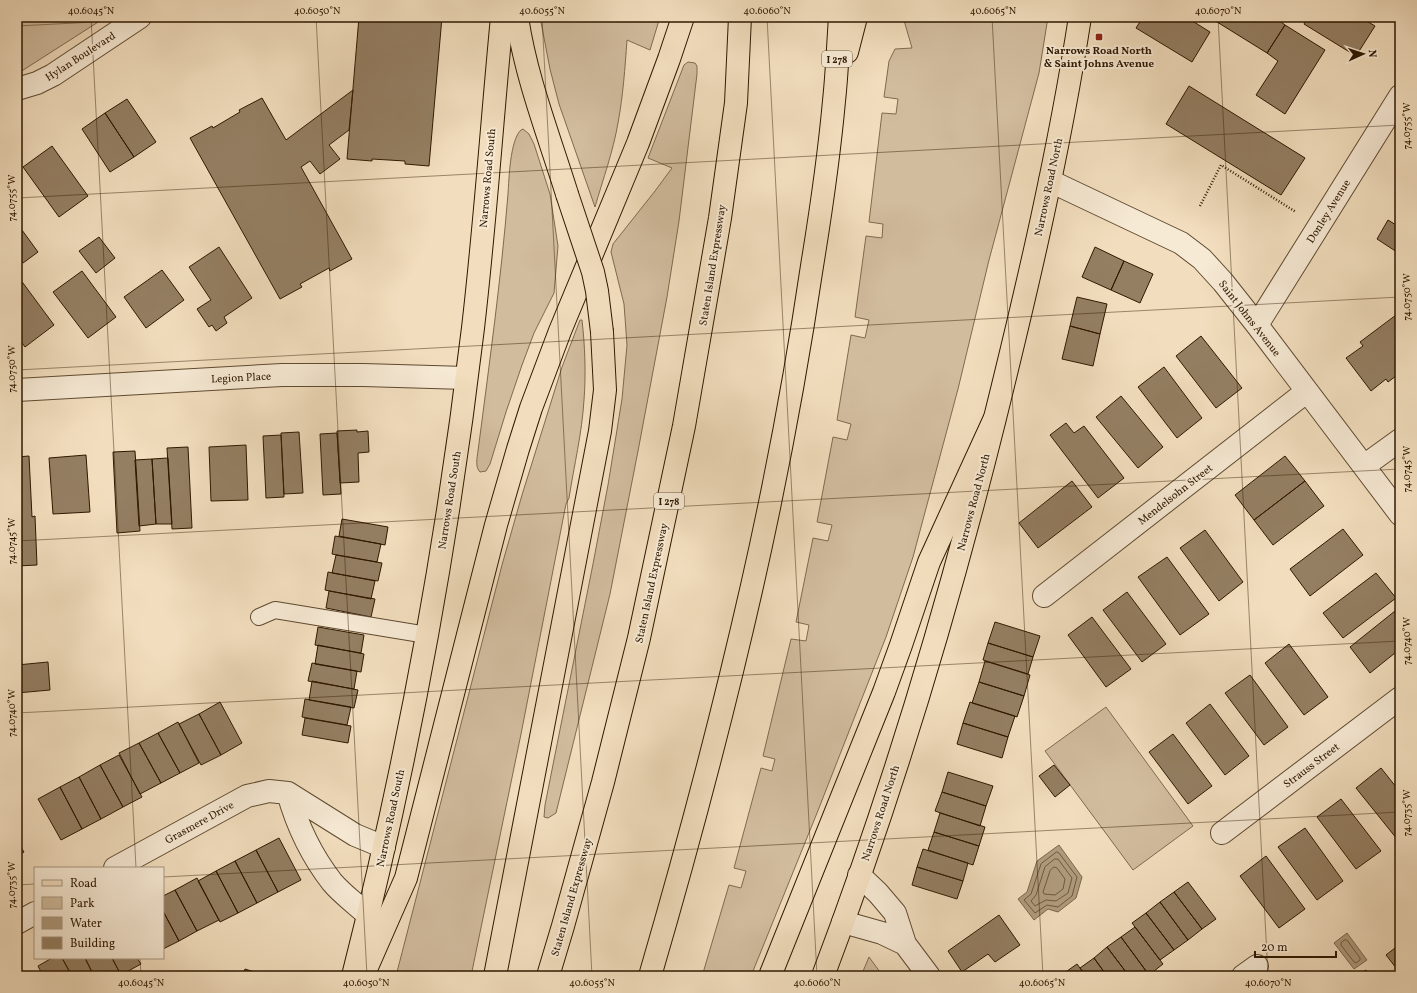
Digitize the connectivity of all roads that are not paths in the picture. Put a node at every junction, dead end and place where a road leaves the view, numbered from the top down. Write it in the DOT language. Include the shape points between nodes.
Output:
graph roads {
  1 [pos="140,17"];
  2 [pos="502,17"];
  3 [pos="518,17"];
  4 [pos="682,17"];
  5 [pos="740,17"];
  6 [pos="840,17"];
  7 [pos="856,17"];
  8 [pos="1080,17"];
  9 [pos="17,89"];
  10 [pos="1400,96"];
  11 [pos="834,102"];
  12 [pos="1050,181"];
  13 [pos="1256,325"];
  14 [pos="466,378"];
  15 [pos="17,390"];
  16 [pos="1306,392"];
  17 [pos="994,420"];
  18 [pos="1400,440"];
  19 [pos="1364,466"];
  20 [pos="1400,514"];
  21 [pos="1044,596"];
  22 [pos="259,617"];
  23 [pos="427,635"];
  24 [pos="1400,698"];
  25 [pos="288,793"];
  26 [pos="1222,833"];
  27 [pos="384,847"];
  28 [pos="117,867"];
  29 [pos="859,875"];
  30 [pos="34,914"];
  31 [pos="368,915"];
  32 [pos="843,922"];
  33 [pos="17,923"];
  34 [pos="905,944"];
  35 [pos="353,976"];
  36 [pos="363,976"];
  37 [pos="495,976"];
  38 [pos="548,976"];
  39 [pos="650,976"];
  40 [pos="770,976"];
  41 [pos="823,976"];
  42 [pos="929,976"];
  1 -- 9 [label="street, Hylan Boulevard" via="53,75 37,84"];
  2 -- 14 [label="main road, Narrows Road South" via="480,258"];
  3 -- 37 [label="main road, bridge" via="533,86 593,272 602,332 605,390 600,431"];
  4 -- 36 [label="main road" via="654,102 557,337 518,449 496,524 406,878"];
  5 -- 38 [label="main road, Staten Island Expressway / I 278" via="736,102 720,218 684,426 604,782"];
  6 -- 11 [label="main road, I 278"];
  7 -- 11 [label="main road"];
  8 -- 12 [label="main road, Narrows Road North"];
  10 -- 13 [label="street, Donley Avenue"];
  11 -- 39 [label="main road, I 278" via="806,311 773,492 726,700"];
  12 -- 13 [label="street, Saint Johns Avenue" via="1181,243 1202,259"];
  12 -- 17 [label="main road, Narrows Road North"];
  13 -- 16 [label="street, Saint Johns Avenue"];
  14 -- 15 [label="street, Legion Place" via="282,375"];
  14 -- 23 [label="main road, Narrows Road South"];
  16 -- 19 [label="street, Saint Johns Avenue"];
  16 -- 21 [label="street, Mendelsohn Street"];
  17 -- 29 [label="main road, Narrows Road North" via="944,610"];
  17 -- 40 [label="main road" via="929,562 884,692"];
  18 -- 19 [label="street"];
  19 -- 20 [label="street, Saint Johns Avenue"];
  22 -- 23 [label="lane" via="275,610"];
  23 -- 27 [label="main road, Narrows Road South" via="408,739"];
  24 -- 26 [label="street, Strauss Street"];
  25 -- 27 [label="street, Grasmere Drive" via="355,835"];
  25 -- 28 [label="street, Grasmere Drive" via="269,791 247,796"];
  25 -- 31 [label="street" via="295,817 320,865 332,883"];
  27 -- 31 [label="main road, Narrows Road South"];
  29 -- 32 [label="main road, Narrows Road North"];
  29 -- 34 [label="street" via="895,913"];
  30 -- 33 [label="street"];
  31 -- 35 [label="main road, Narrows Road South"];
  32 -- 34 [label="street" via="882,933"];
  32 -- 41 [label="main road, Narrows Road North"];
  34 -- 42 [label="street"];
}
